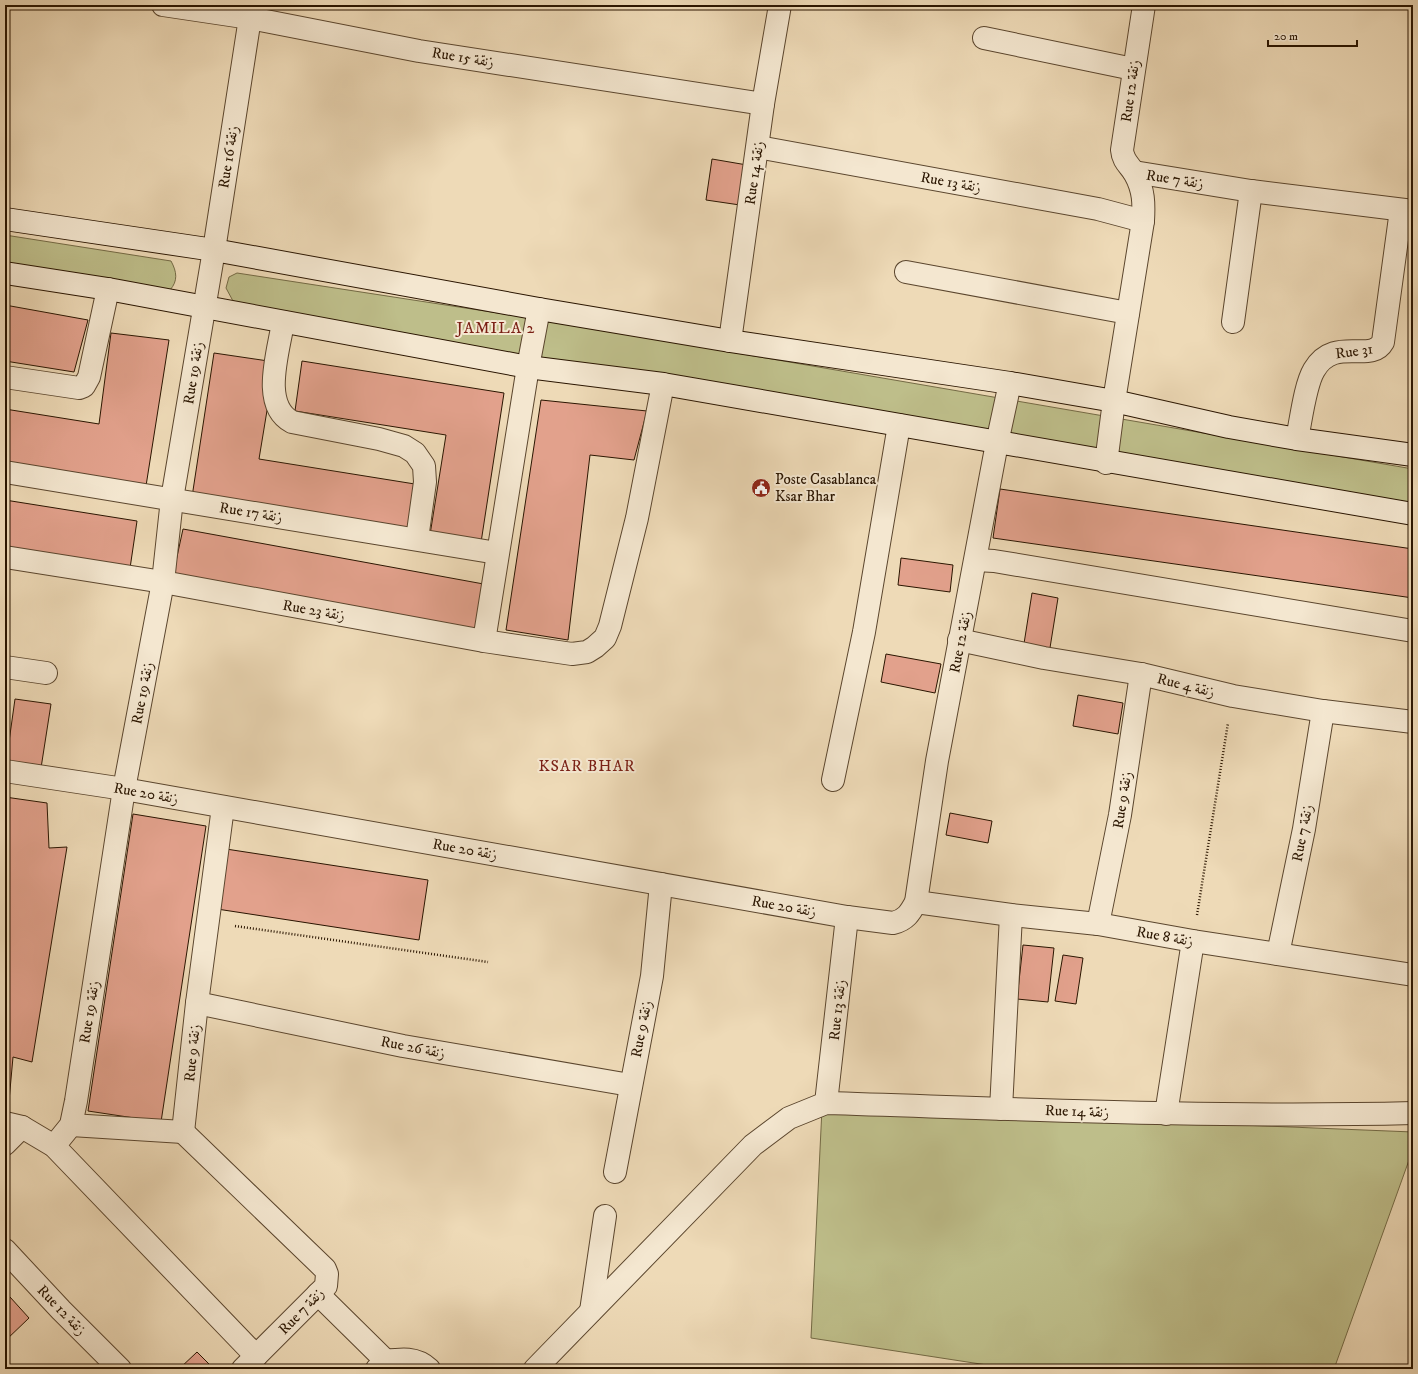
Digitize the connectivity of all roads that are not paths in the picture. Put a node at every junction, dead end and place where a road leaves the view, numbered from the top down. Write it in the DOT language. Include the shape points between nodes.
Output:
graph roads {
  1 [pos="163,5"];
  2 [pos="780,5"];
  3 [pos="1144,5"];
  4 [pos="251,11"];
  5 [pos="984,38"];
  6 [pos="1133,69"];
  7 [pos="763,104"];
  8 [pos="758,147"];
  9 [pos="1134,172"];
  10 [pos="1251,191"];
  11 [pos="1407,210"];
  12 [pos="5,220"];
  13 [pos="1144,221"];
  14 [pos="214,250"];
  15 [pos="906,272"];
  16 [pos="5,273"];
  17 [pos="108,289"];
  18 [pos="203,308"];
  19 [pos="539,309"];
  20 [pos="1128,313"];
  21 [pos="283,322"];
  22 [pos="1233,322"];
  23 [pos="730,341"];
  24 [pos="528,367"];
  25 [pos="5,377"];
  26 [pos="1010,383"];
  27 [pos="662,384"];
  28 [pos="1114,401"];
  29 [pos="899,425"];
  30 [pos="1297,439"];
  31 [pos="997,443"];
  32 [pos="1413,455"];
  33 [pos="1106,462"];
  34 [pos="5,472"];
  35 [pos="172,499"];
  36 [pos="1413,514"];
  37 [pos="417,540"];
  38 [pos="497,554"];
  39 [pos="5,557"];
  40 [pos="976,560"];
  41 [pos="163,582"];
  42 [pos="1413,631"];
  43 [pos="959,640"];
  44 [pos="484,641"];
  45 [pos="5,667"];
  46 [pos="46,673"];
  47 [pos="1141,674"];
  48 [pos="1323,711"];
  49 [pos="1413,722"];
  50 [pos="5,771"];
  51 [pos="833,780"];
  52 [pos="124,789"];
  53 [pos="223,806"];
  54 [pos="661,884"];
  55 [pos="916,902"];
  56 [pos="1011,915"];
  57 [pos="847,918"];
  58 [pos="1098,924"];
  59 [pos="1192,941"];
  60 [pos="1278,954"];
  61 [pos="1413,975"];
  62 [pos="197,1003"];
  63 [pos="630,1085"];
  64 [pos="826,1103"];
  65 [pos="1001,1109"];
  66 [pos="1413,1113"];
  67 [pos="1166,1114"];
  68 [pos="13,1125"];
  69 [pos="71,1125"];
  70 [pos="182,1132"];
  71 [pos="5,1144"];
  72 [pos="54,1146"];
  73 [pos="614,1172"];
  74 [pos="605,1216"];
  75 [pos="5,1250"];
  76 [pos="318,1294"];
  77 [pos="591,1311"];
  78 [pos="249,1363"];
  79 [pos="382,1365"];
  80 [pos="120,1369"];
  81 [pos="429,1369"];
  82 [pos="535,1369"];
  1 -- 4 [label="street, Rue 15 زنقة"];
  2 -- 7 [label="street, Rue 14 زنقة"];
  3 -- 6 [label="street, Rue 12 زنقة"];
  4 -- 7 [label="street, Rue 15 زنقة" via="419,50"];
  4 -- 14 [label="street, Rue 16 زنقة"];
  5 -- 6 [label="street"];
  6 -- 9 [label="street, Rue 12 زنقة" via="1122,150 1126,164"];
  7 -- 8 [label="street, Rue 14 زنقة"];
  8 -- 13 [label="street, Rue 13 زنقة" via="1098,210"];
  8 -- 23 [label="street, Rue 14 زنقة"];
  9 -- 10 [label="street, Rue 7 زنقة"];
  9 -- 13 [label="street, Rue 7 زنقة" via="1143,194"];
  10 -- 11 [label="street, Rue 7 زنقة"];
  10 -- 22 [label="street"];
  11 -- 30 [label="street, Rue 31" via="1383,342 1373,351 1339,350 1318,363 1310,379"];
  12 -- 14 [label="street"];
  13 -- 20 [label="street, Rue 7 زنقة"];
  14 -- 18 [label="street, Rue 16 زنقة"];
  14 -- 19 [label="street"];
  15 -- 20 [label="street"];
  16 -- 17 [label="street"];
  17 -- 18 [label="street"];
  17 -- 25 [label="street" via="89,377 84,386 79,388"];
  18 -- 21 [label="street"];
  18 -- 35 [label="street, Rue 19 زنقة"];
  19 -- 23 [label="street"];
  19 -- 24 [label="street"];
  20 -- 28 [label="street, Rue 7 زنقة"];
  21 -- 24 [label="street"];
  21 -- 37 [label="street" via="273,396 278,411 292,422 379,439 404,446 415,453 424,466 425,482"];
  23 -- 26 [label="street"];
  24 -- 27 [label="street"];
  24 -- 38 [label="street"];
  26 -- 28 [label="street"];
  26 -- 31 [label="street, Rue 12 زنقة"];
  27 -- 29 [label="street"];
  27 -- 44 [label="street, Rue 23 زنقة" via="637,518 605,638 587,652 572,654"];
  28 -- 30 [label="street" via="1229,427"];
  28 -- 33 [label="street, Rue 7 زنقة"];
  29 -- 31 [label="street"];
  29 -- 51 [label="street" via="864,632"];
  30 -- 32 [label="street"];
  31 -- 33 [label="street"];
  31 -- 40 [label="street, Rue 12 زنقة"];
  33 -- 36 [label="street"];
  34 -- 35 [label="street, Rue 17 زنقة"];
  35 -- 37 [label="street, Rue 17 زنقة"];
  35 -- 41 [label="street, Rue 19 زنقة"];
  37 -- 38 [label="street, Rue 17 زنقة"];
  38 -- 44 [label="street"];
  39 -- 41 [label="street, Rue 23 زنقة"];
  40 -- 42 [label="street"];
  40 -- 43 [label="street, Rue 12 زنقة"];
  41 -- 44 [label="street, Rue 23 زنقة"];
  41 -- 52 [label="street, Rue 19 زنقة"];
  43 -- 47 [label="street, Rue 4 زنقة" via="1044,658"];
  43 -- 55 [label="street, Rue 12 زنقة" via="937,761"];
  45 -- 46 [label="street"];
  47 -- 48 [label="street, Rue 4 زنقة" via="1233,696"];
  47 -- 58 [label="street, Rue 9 زنقة" via="1120,815"];
  48 -- 49 [label="street, Rue 4 زنقة"];
  48 -- 60 [label="street, Rue 7 زنقة" via="1304,829"];
  50 -- 52 [label="street, Rue 20 زنقة"];
  52 -- 53 [label="street, Rue 20 زنقة"];
  52 -- 69 [label="street, Rue 19 زنقة"];
  53 -- 54 [label="street, Rue 20 زنقة"];
  53 -- 62 [label="street, Rue 9 زنقة"];
  54 -- 57 [label="street, Rue 20 زنقة"];
  54 -- 63 [label="street, Rue 9 زنقة" via="652,976"];
  55 -- 56 [label="street, Rue 8 زنقة"];
  55 -- 57 [label="street, Rue 20 زنقة" via="906,917 893,923"];
  56 -- 58 [label="street, Rue 8 زنقة"];
  56 -- 65 [label="street"];
  57 -- 64 [label="street, Rue 13 زنقة"];
  58 -- 59 [label="street, Rue 8 زنقة"];
  59 -- 60 [label="street, Rue 8 زنقة"];
  59 -- 67 [label="street"];
  60 -- 61 [label="street, Rue 8 زنقة"];
  62 -- 63 [label="street, Rue 26 زنقة" via="403,1046"];
  62 -- 70 [label="street, Rue 9 زنقة"];
  63 -- 73 [label="street, Rue 9 زنقة"];
  64 -- 65 [label="street, Rue 14 زنقة"];
  64 -- 77 [label="street, Rue 14 زنقة" via="789,1118 753,1145"];
  65 -- 67 [label="street, Rue 14 زنقة"];
  66 -- 67 [label="street, Rue 14 زنقة" via="1315,1116"];
  68 -- 71 [label="street"];
  68 -- 72 [label="street"];
  69 -- 70 [label="street"];
  69 -- 72 [label="street"];
  70 -- 76 [label="street, Rue 7 زنقة" via="325,1268 326,1286"];
  72 -- 78 [label="street"];
  74 -- 77 [label="street"];
  75 -- 80 [label="street, Rue 12 زنقة"];
  76 -- 78 [label="street, Rue 7 زنقة"];
  76 -- 79 [label="street"];
  77 -- 82 [label="street, Rue 14 زنقة"];
  79 -- 81 [label="street" via="403,1358"];
}
